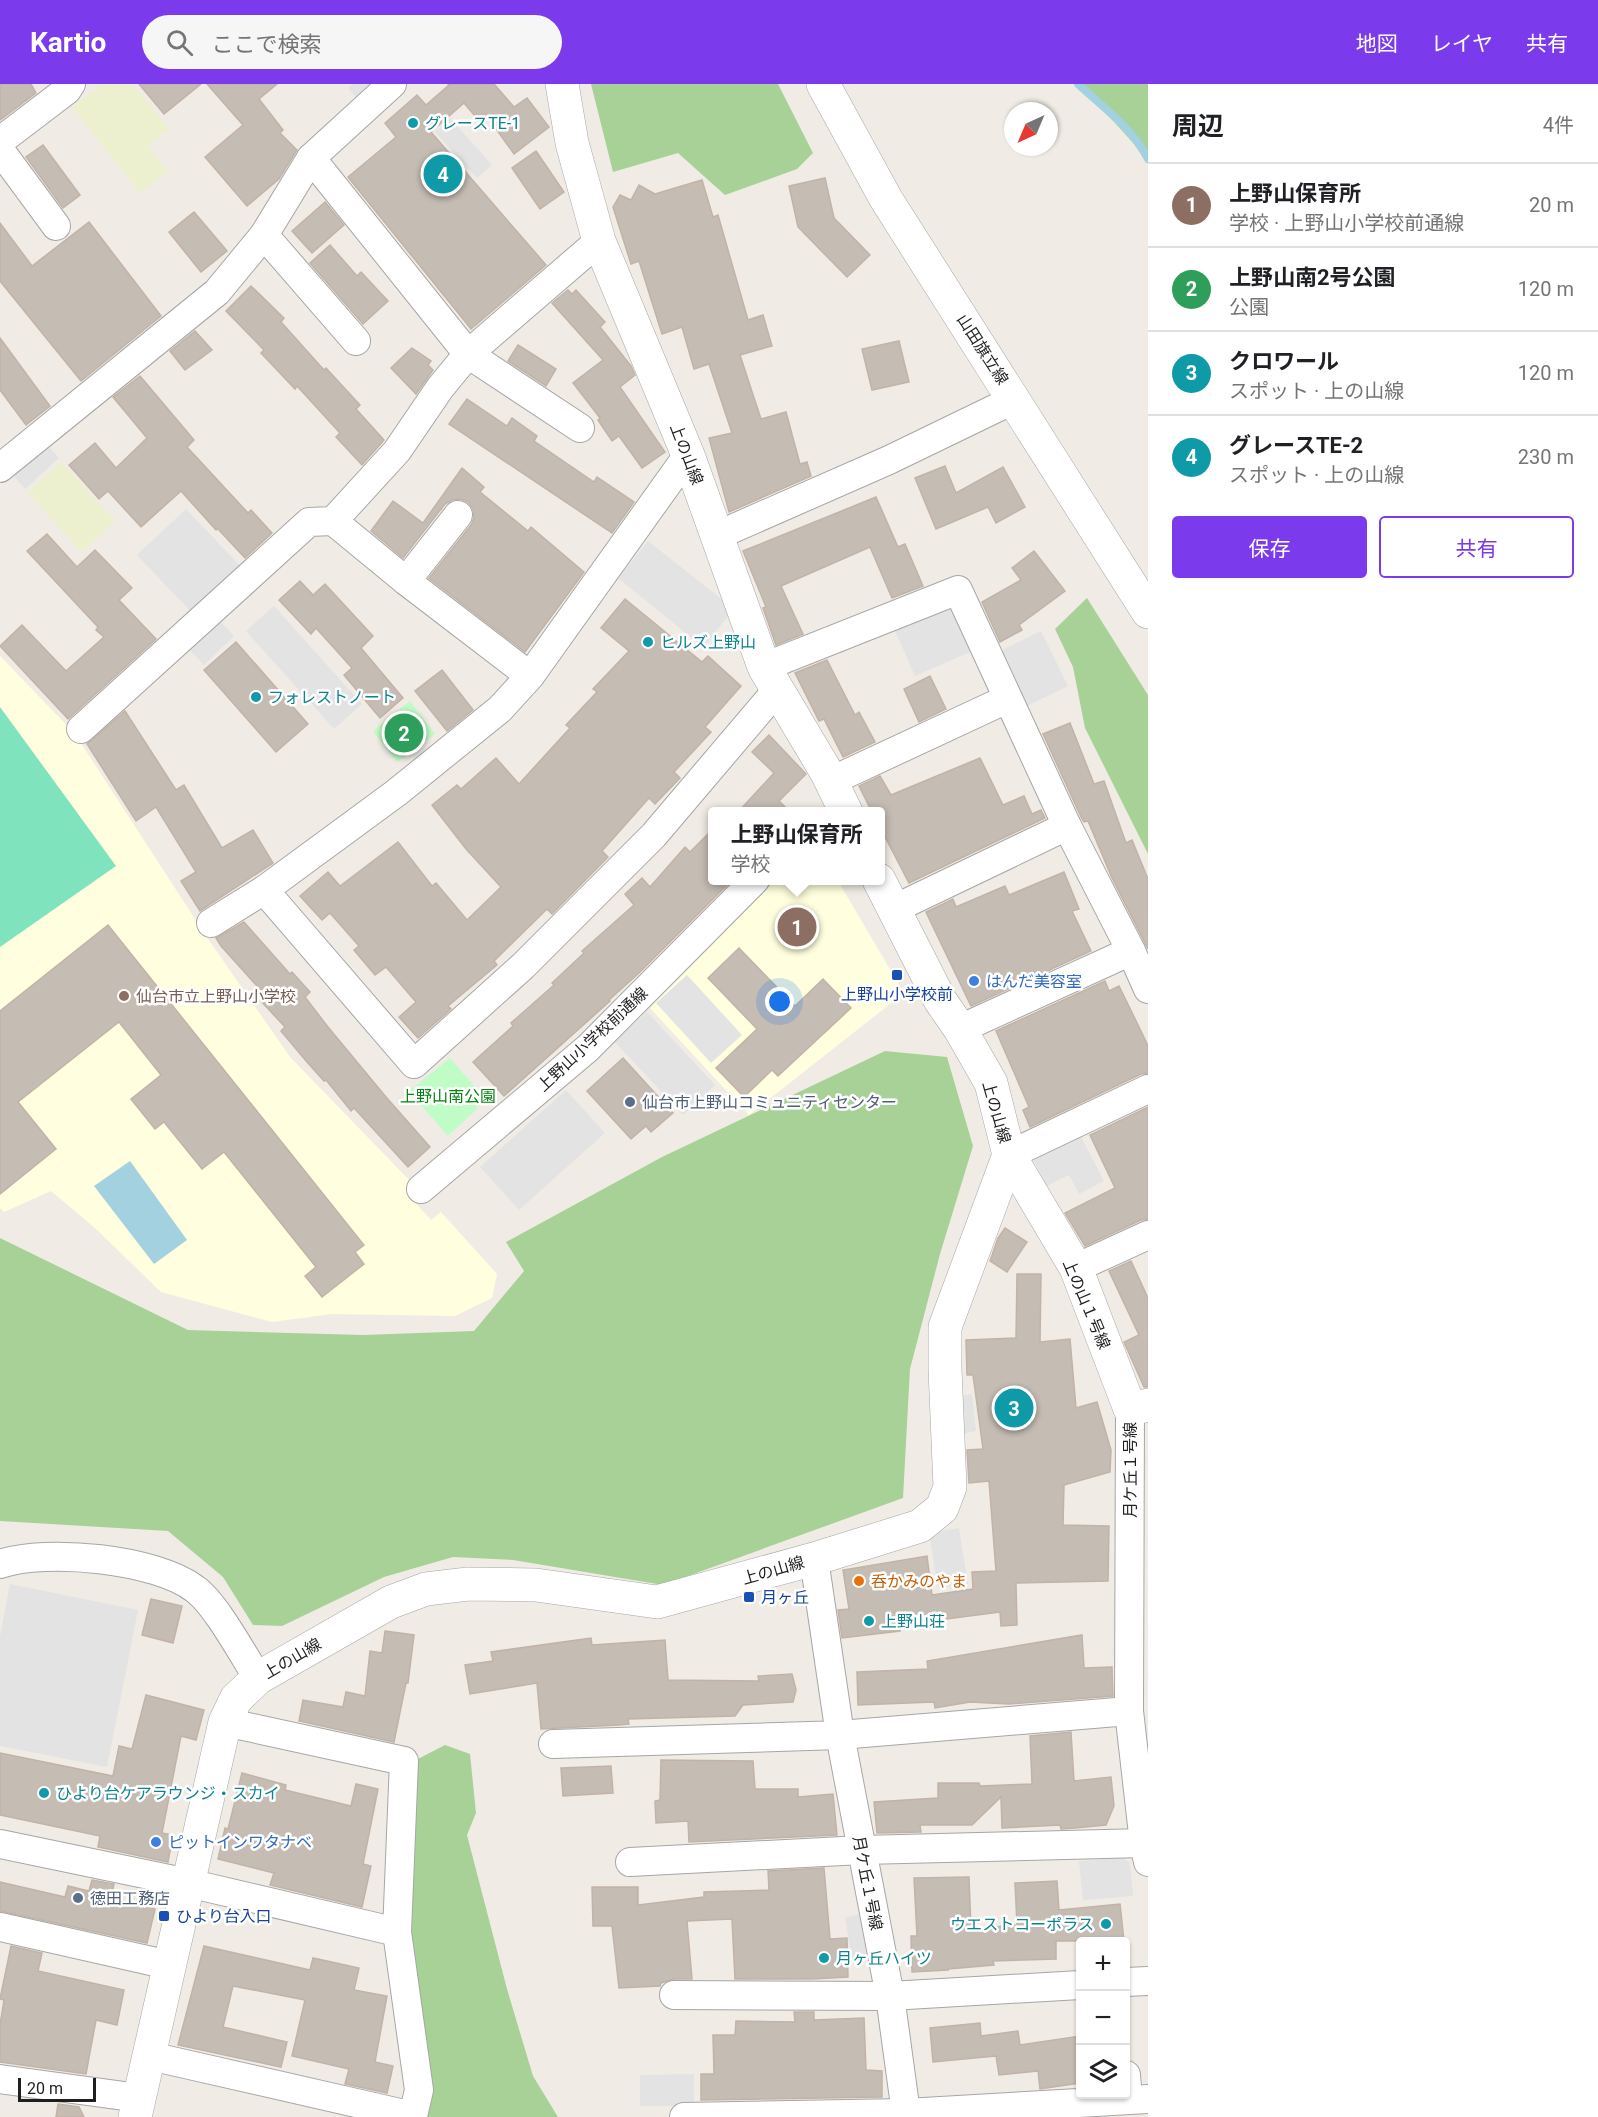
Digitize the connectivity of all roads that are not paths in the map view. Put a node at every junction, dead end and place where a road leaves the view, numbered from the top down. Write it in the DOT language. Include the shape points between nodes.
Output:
graph roads {
  1 [pos="392,84"];
  2 [pos="562,84"];
  3 [pos="823,84"];
  4 [pos="66,86"];
  5 [pos="0,141"];
  6 [pos="0,150"];
  7 [pos="311,158"];
  8 [pos="56,225"];
  9 [pos="264,235"];
  10 [pos="599,241"];
  11 [pos="356,341"];
  12 [pos="468,354"];
  13 [pos="1015,399"];
  14 [pos="580,428"];
  15 [pos="688,455"];
  16 [pos="0,468"];
  17 [pos="458,515"];
  18 [pos="333,521"];
  19 [pos="716,536"];
  20 [pos="406,581"];
  21 [pos="1148,612"];
  22 [pos="530,676"];
  23 [pos="770,679"];
  24 [pos="1007,699"];
  25 [pos="81,729"];
  26 [pos="835,800"];
  27 [pos="1067,826"];
  28 [pos="750,885"];
  29 [pos="882,885"];
  30 [pos="264,890"];
  31 [pos="894,909"];
  32 [pos="212,923"];
  33 [pos="1131,951"];
  34 [pos="1148,988"];
  35 [pos="960,1029"];
  36 [pos="1148,1089"];
  37 [pos="1009,1155"];
  38 [pos="421,1189"];
  39 [pos="1148,1235"];
  40 [pos="1076,1268"];
  41 [pos="1139,1407"];
  42 [pos="814,1559"];
  43 [pos="0,1564"];
  44 [pos="258,1678"];
  45 [pos="1129,1711"];
  46 [pos="225,1722"];
  47 [pos="840,1735"];
  48 [pos="553,1744"];
  49 [pos="0,1844"];
  50 [pos="862,1850"];
  51 [pos="1146,1852"];
  52 [pos="630,1862"];
  53 [pos="188,1882"];
  54 [pos="0,1927"];
  55 [pos="397,1932"];
  56 [pos="169,1965"];
  57 [pos="1148,1981"];
  58 [pos="1130,1982"];
  59 [pos="1076,1985"];
  60 [pos="674,1995"];
  61 [pos="890,1996"];
  62 [pos="150,2056"];
  63 [pos="0,2079"];
  64 [pos="1134,2091"];
  65 [pos="137,2108"];
  66 [pos="907,2115"];
  67 [pos="684,2117"];
  1 -- 7 [label="street"];
  2 -- 10 [label="street, 上の山線" via="572,143"];
  3 -- 13 [label="street, 山田旗立線" via="886,199"];
  4 -- 5 [label="street"];
  6 -- 8 [label="street"];
  7 -- 9 [label="street"];
  7 -- 12 [label="street"];
  9 -- 11 [label="street"];
  9 -- 16 [label="street" via="217,292"];
  10 -- 12 [label="street"];
  10 -- 15 [label="street, 上の山線"];
  12 -- 14 [label="street"];
  12 -- 18 [label="street" via="397,451"];
  13 -- 19 [label="street"];
  13 -- 21 [label="street, 山田旗立線"];
  15 -- 19 [label="street, 上の山線"];
  15 -- 22 [label="street"];
  17 -- 20 [label="street"];
  18 -- 20 [label="street"];
  18 -- 25 [label="street" via="309,522"];
  19 -- 23 [label="street, 上の山線"];
  20 -- 22 [label="street"];
  22 -- 30 [label="street" via="500,709 396,793"];
  23 -- 24 [label="street" via="958,590"];
  23 -- 26 [label="street, 上の山線"];
  23 -- 30 [label="street" via="654,834 523,966 414,1064"];
  24 -- 26 [label="street"];
  24 -- 27 [label="street"];
  27 -- 31 [label="street"];
  27 -- 33 [label="street"];
  28 -- 38 [label="street, 上野山小学校前通線" via="588,1048"];
  29 -- 31 [label="street, 上の山線"];
  30 -- 32 [label="street"];
  31 -- 35 [label="street, 上の山線" via="940,1000"];
  33 -- 34 [label="street"];
  33 -- 35 [label="street"];
  35 -- 37 [label="street, 上の山線" via="991,1083"];
  36 -- 37 [label="street"];
  37 -- 40 [label="street, 上の山１号線"];
  37 -- 42 [label="street, 上の山線" via="945,1327 950,1486 942,1508 920,1526"];
  39 -- 40 [label="street"];
  40 -- 41 [label="street, 上の山１号線"];
  41 -- 45 [label="street, 月ケ丘１号線"];
  42 -- 44 [label="street, 上の山線" via="657,1602 536,1585 468,1584 426,1589 391,1602"];
  42 -- 47 [label="street, 月ケ丘１号線"];
  43 -- 44 [label="street, 上の山線" via="47,1556 128,1563 165,1573 195,1589 212,1606"];
  44 -- 46 [label="street" via="236,1699"];
  45 -- 47 [label="street"];
  45 -- 51 [label="street, 月ケ丘１号線"];
  46 -- 53 [label="street"];
  46 -- 55 [label="street" via="404,1761"];
  47 -- 48 [label="street"];
  47 -- 50 [label="street, 月ケ丘１号線"];
  49 -- 53 [label="street"];
  50 -- 51 [label="street"];
  50 -- 52 [label="street"];
  50 -- 61 [label="street, 月ケ丘１号線"];
  53 -- 55 [label="street"];
  53 -- 56 [label="street"];
  54 -- 56 [label="street"];
  55 -- 62 [label="street" via="419,2090 413,2116"];
  56 -- 62 [label="street"];
  57 -- 58 [label="street"];
  59 -- 61 [label="street"];
  60 -- 61 [label="street"];
  61 -- 66 [label="street, 月ケ丘１号線"];
  62 -- 65 [label="street"];
  63 -- 65 [label="street"];
  64 -- 66 [label="street"];
  66 -- 67 [label="street"];
}
